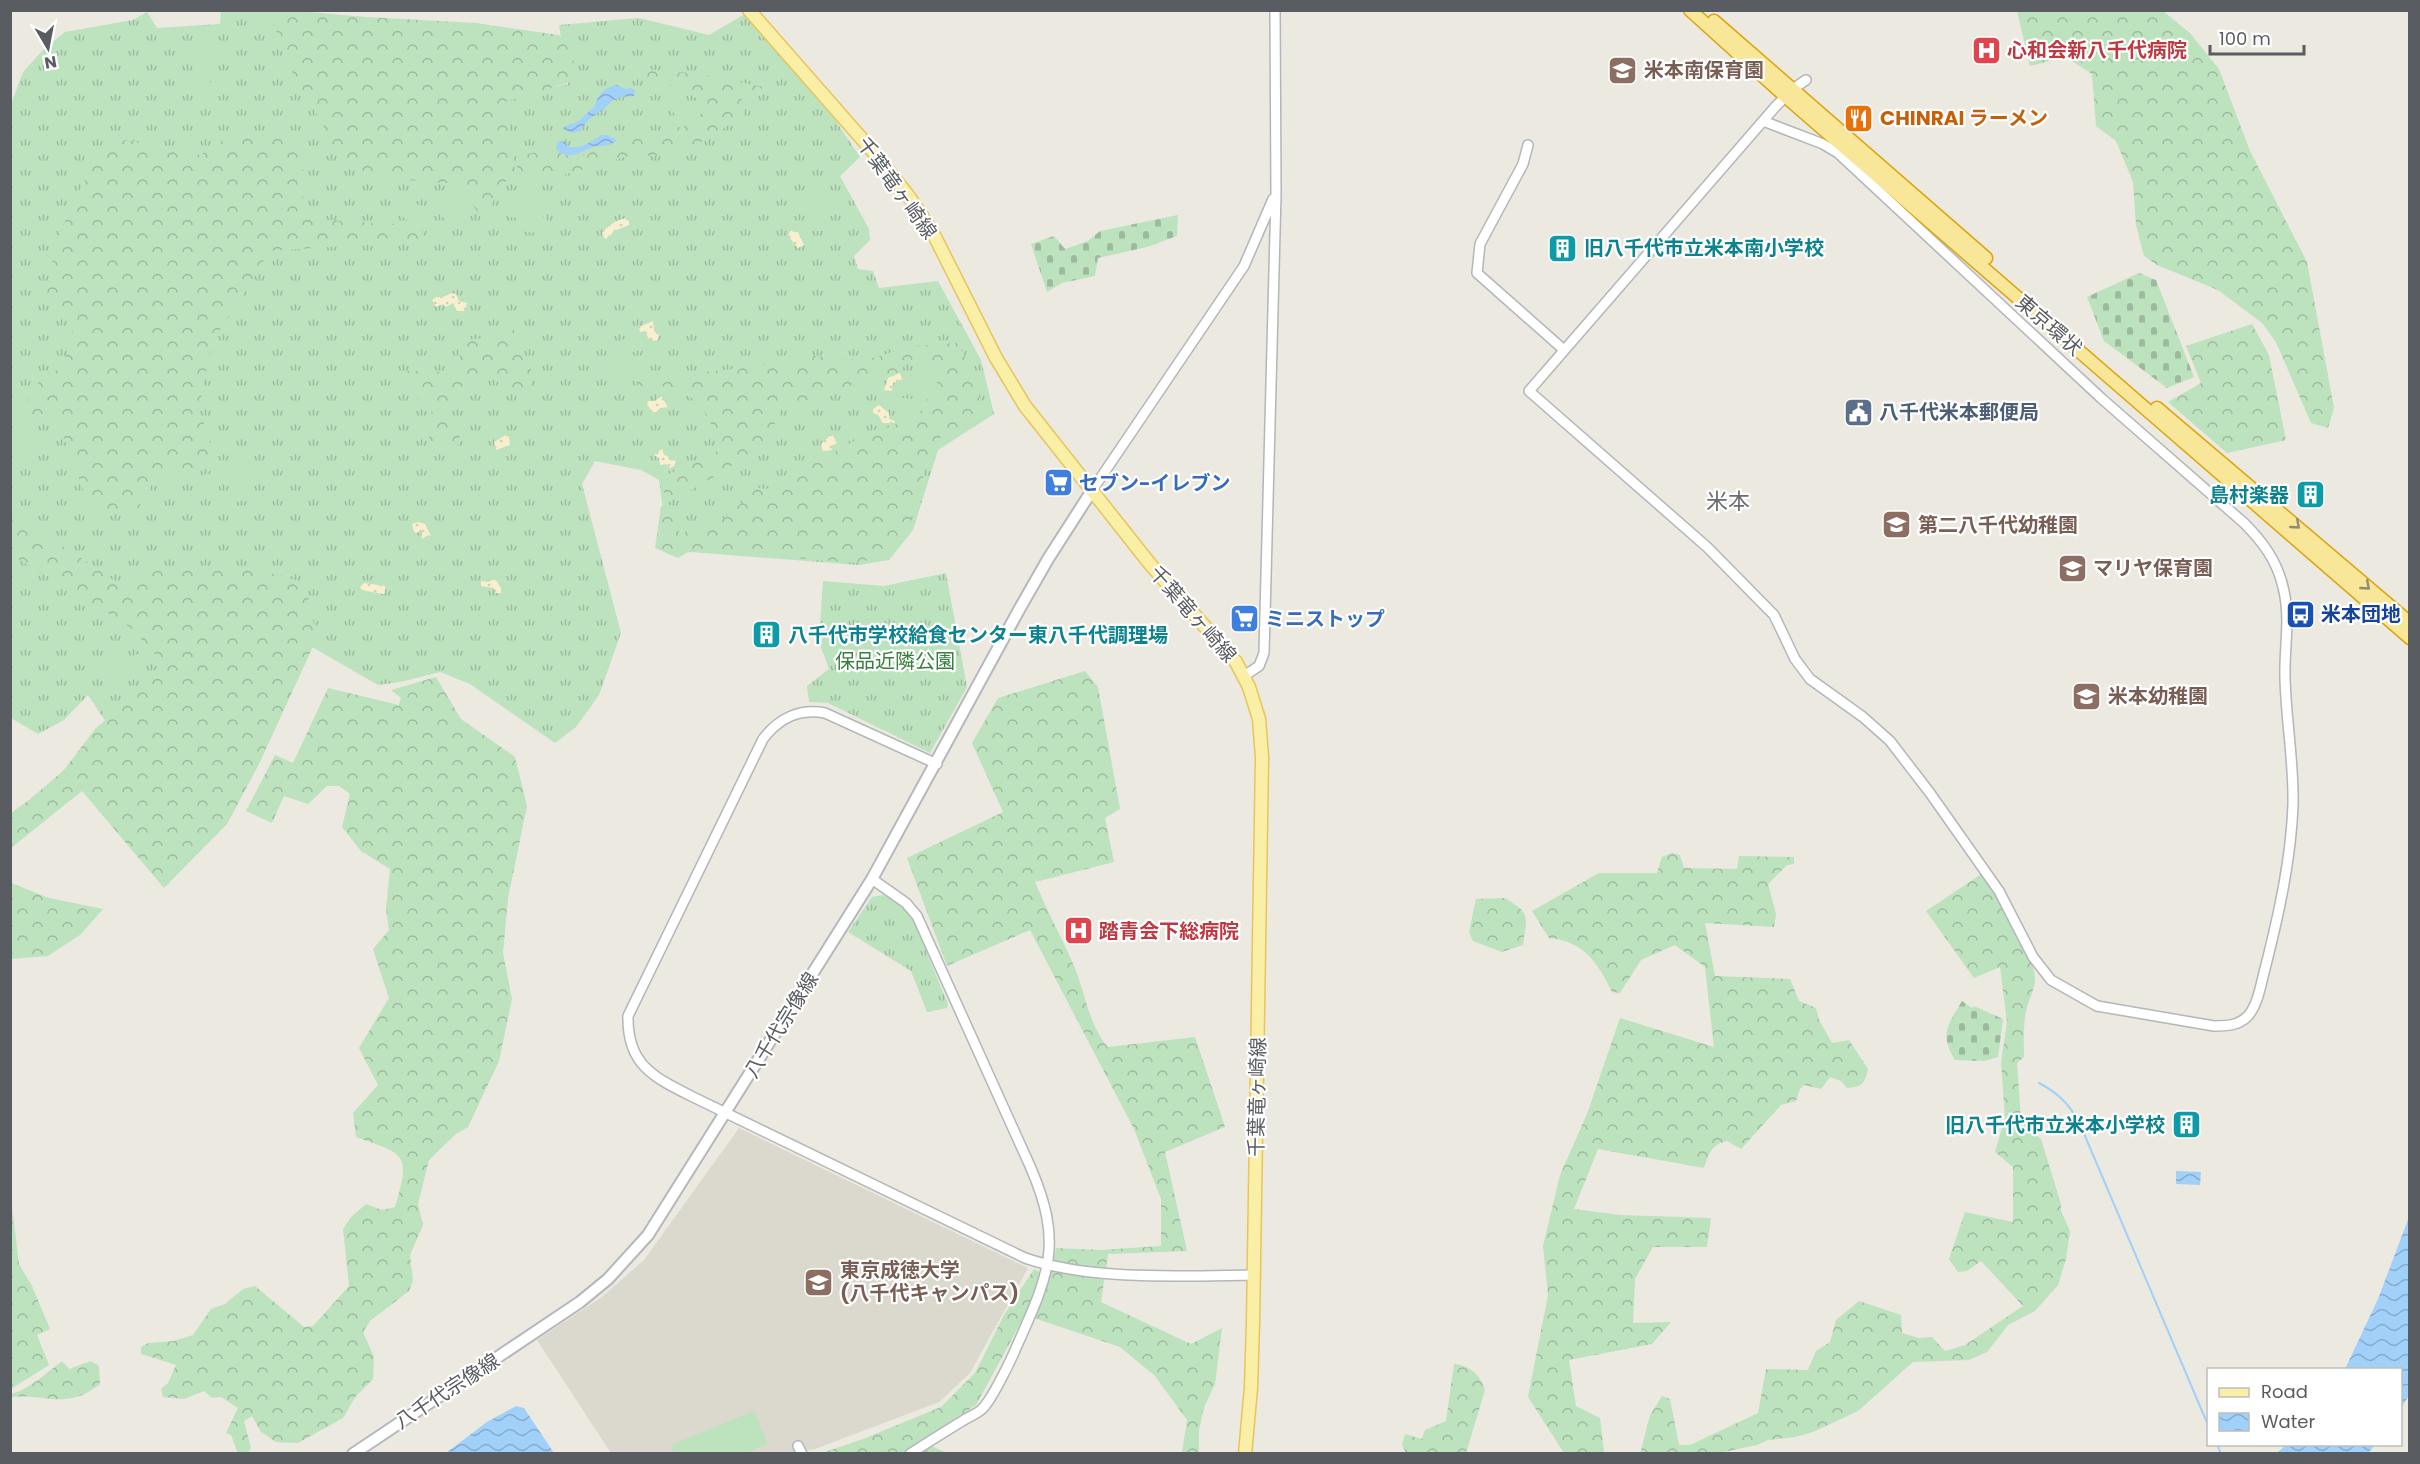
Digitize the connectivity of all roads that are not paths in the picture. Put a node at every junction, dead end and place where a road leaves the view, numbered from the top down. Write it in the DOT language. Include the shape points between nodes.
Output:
graph roads {
  1 [pos="749,10"];
  2 [pos="1275,10"];
  3 [pos="1690,10"];
  4 [pos="1702,10"];
  5 [pos="1806,80"];
  6 [pos="1789,93"];
  7 [pos="1763,121"];
  8 [pos="1528,145"];
  9 [pos="1276,195"];
  10 [pos="1564,350"];
  11 [pos="1091,492"];
  12 [pos="2409,623"];
  13 [pos="2409,638"];
  14 [pos="1244,676"];
  15 [pos="937,764"];
  16 [pos="872,879"];
  17 [pos="726,1113"];
  18 [pos="1048,1265"];
  19 [pos="1253,1275"];
  20 [pos="353,1454"];
  21 [pos="910,1454"];
  22 [pos="1245,1454"];
  1 -- 11 [label="main road, 千葉竜ヶ崎線" via="910,198 933,233 1014,389"];
  2 -- 9 [label="street"];
  3 -- 6 [label="highway, 東京環状"];
  4 -- 6 [label="highway, 東京環状"];
  5 -- 6 [label="street"];
  6 -- 7 [label="street"];
  6 -- 12 [label="highway, 東京環状, one-way"];
  6 -- 13 [label="highway, 東京環状"];
  7 -- 10 [label="street"];
  7 -- 10 [label="street" via="1838,153 2101,399 2244,523 2275,563 2287,609 2285,676 2292,813 2283,895 2258,996 2248,1016 2229,1026 2214,1026 2097,1006 2051,980 2033,957 1999,891 1890,741 1810,679 1795,659 1774,615 1707,547 1529,391"];
  8 -- 10 [label="street" via="1523,164 1480,244 1477,273"];
  9 -- 11 [label="street" via="1244,266"];
  9 -- 14 [label="street" via="1264,653 1259,666"];
  11 -- 14 [label="main road, 千葉竜ヶ崎線" via="1225,648"];
  11 -- 15 [label="main road, 八千代宗像線" via="1020,608"];
  14 -- 19 [label="main road, 千葉竜ヶ崎線" via="1256,705 1262,735"];
  15 -- 16 [label="main road, 八千代宗像線"];
  15 -- 17 [label="street" via="817,711 788,717 763,739 628,1016 632,1048 646,1069"];
  16 -- 17 [label="main road, 八千代宗像線"];
  16 -- 18 [label="street" via="912,908 925,931 1042,1193 1049,1223"];
  17 -- 18 [label="street" via="1007,1250"];
  17 -- 20 [label="main road, 八千代宗像線" via="663,1215 608,1279 571,1309"];
  18 -- 19 [label="street" via="1093,1272"];
  18 -- 21 [label="street" via="1012,1358 984,1408"];
  19 -- 22 [label="main road, 千葉竜ヶ崎線" via="1251,1388"];
}
